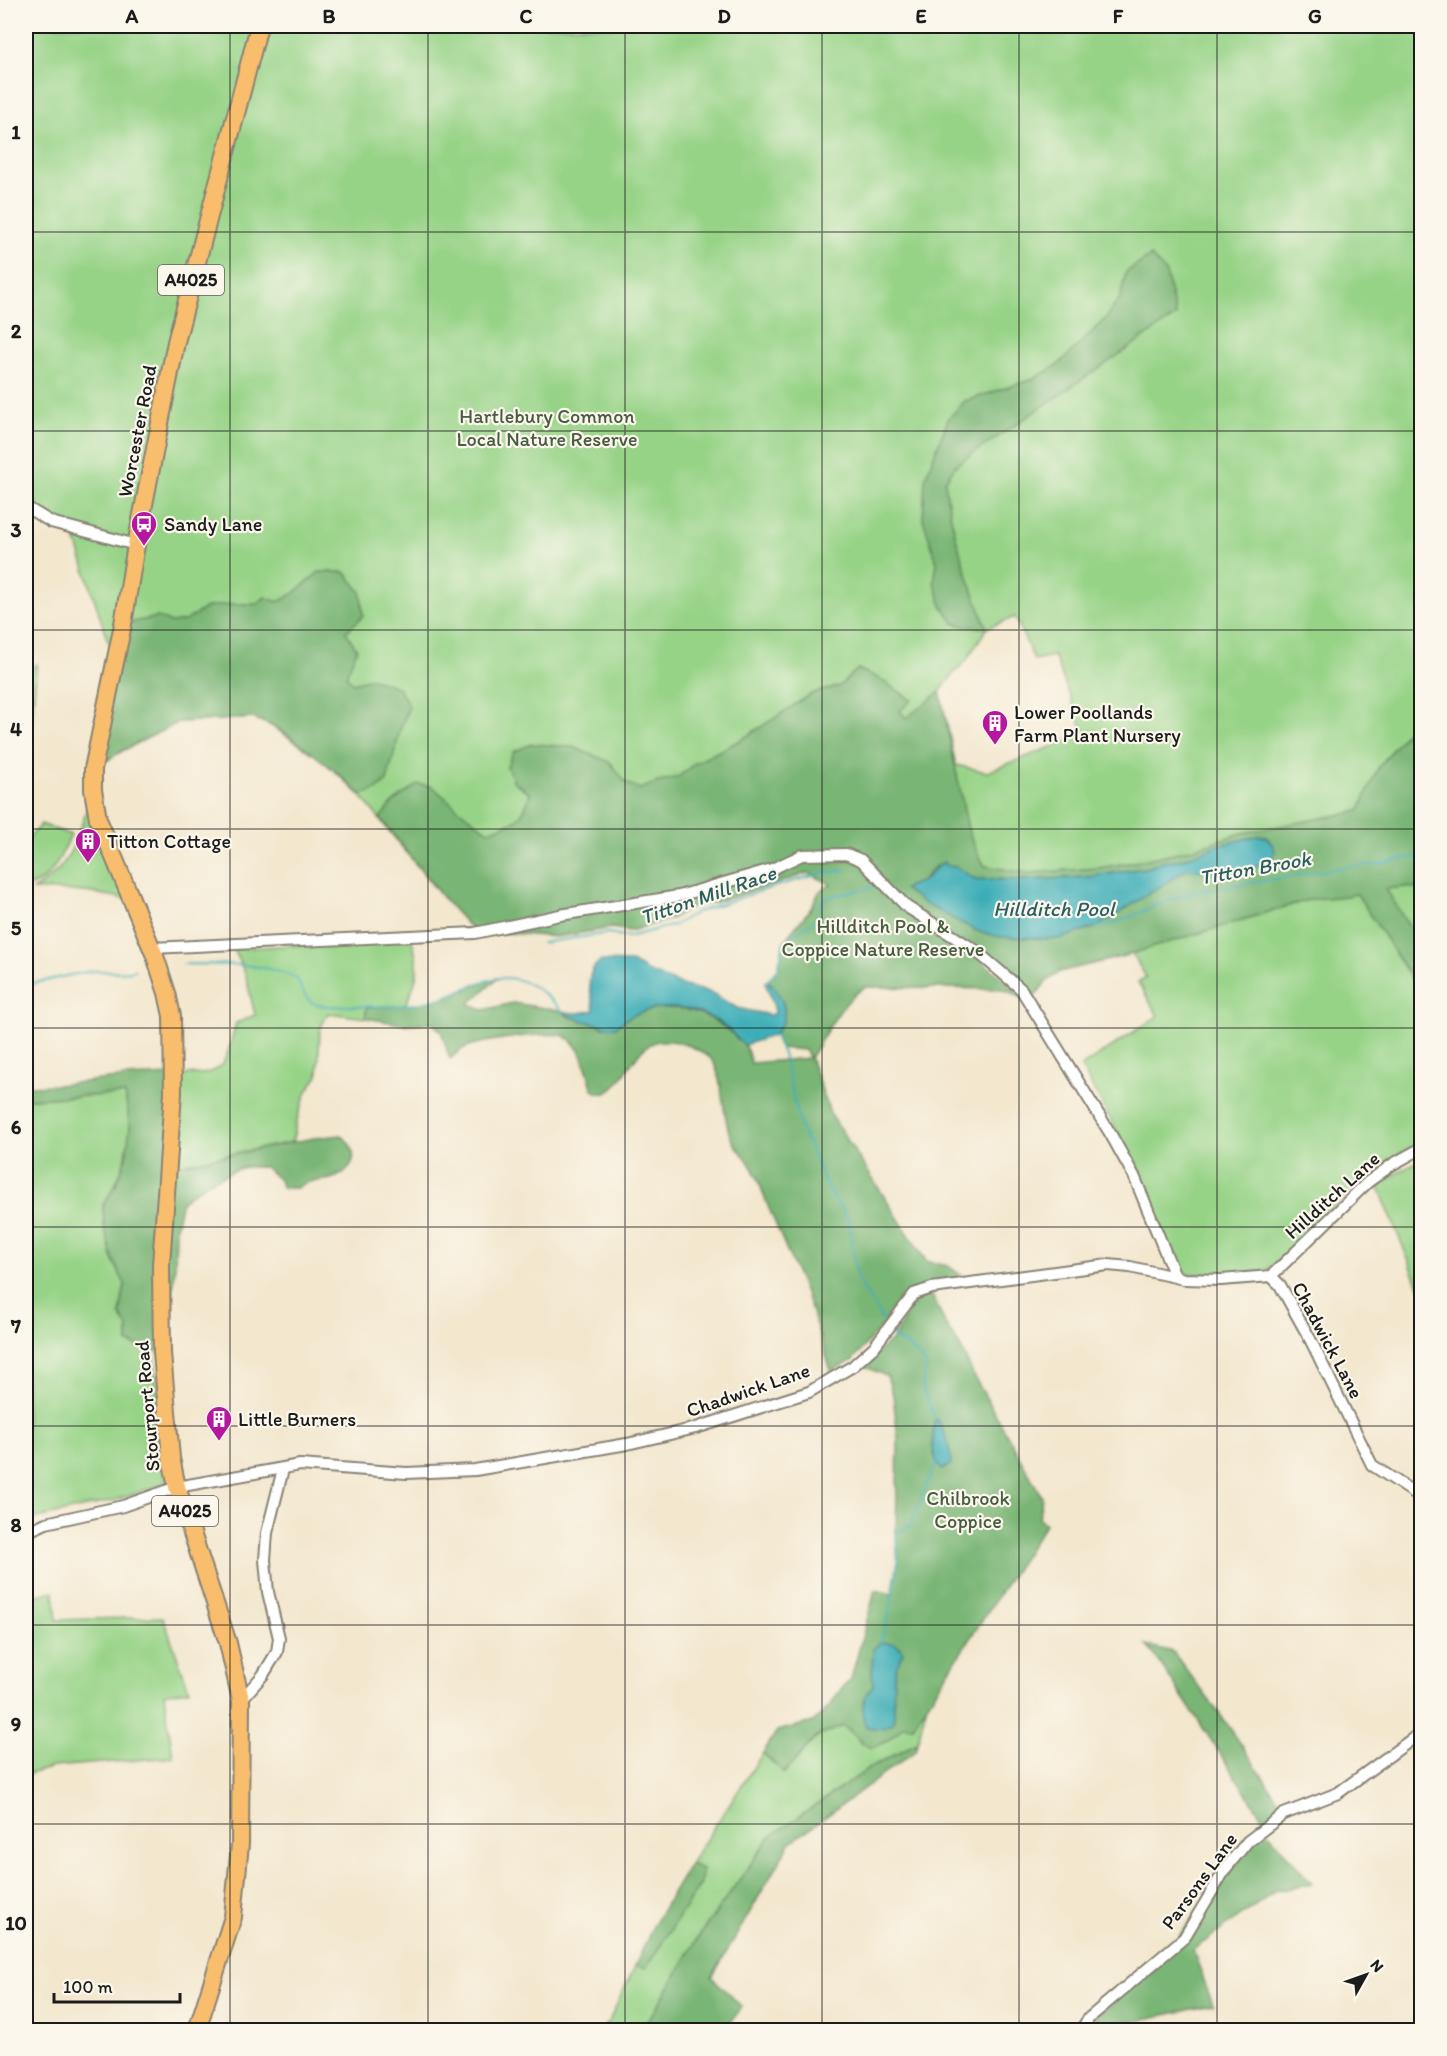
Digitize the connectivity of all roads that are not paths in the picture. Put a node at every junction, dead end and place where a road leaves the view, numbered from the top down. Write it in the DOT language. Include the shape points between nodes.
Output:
graph roads {
  1 [pos="259,26"];
  2 [pos="26,507"];
  3 [pos="136,545"];
  4 [pos="153,952"];
  5 [pos="163,980"];
  6 [pos="1422,1148"];
  7 [pos="1175,1276"];
  8 [pos="1271,1276"];
  9 [pos="283,1469"];
  10 [pos="177,1487"];
  11 [pos="1422,1498"];
  12 [pos="26,1532"];
  13 [pos="241,1700"];
  14 [pos="1422,1732"];
  15 [pos="196,2031"];
  16 [pos="1080,2031"];
  1 -- 3 [label="main road, Worcester Road / A4025" via="179,331"];
  2 -- 3 [label="street" via="51,522"];
  3 -- 4 [label="main road, Worcester Road / A4025" via="93,769 93,790 109,849"];
  4 -- 5 [label="main road, Worcester Road / A4025"];
  4 -- 7 [label="street" via="475,933 678,896 772,869 802,855 846,854 861,860 907,907 975,950 1022,989 1134,1176"];
  5 -- 10 [label="main road, Stourport Road / A4025" via="174,1032 160,1265 162,1353"];
  6 -- 8 [label="street, Hillditch Lane" via="1368,1182"];
  7 -- 8 [label="street, Chadwick Lane" via="1184,1280"];
  7 -- 9 [label="street, Chadwick Lane" via="1108,1265 932,1288 914,1294 874,1347 853,1366 809,1392 696,1428 627,1444 475,1470 406,1473 300,1465"];
  8 -- 11 [label="street, Chadwick Lane" via="1310,1339 1372,1465"];
  9 -- 10 [label="street, Chadwick Lane"];
  9 -- 13 [label="street" via="267,1533 265,1560 279,1638 277,1652"];
  10 -- 12 [label="street, Chadwick Lane"];
  10 -- 13 [label="main road, Stourport Road / A4025" via="228,1643"];
  13 -- 15 [label="main road, Stourport Road / A4025" via="240,1844 232,1917"];
  14 -- 16 [label="street, Parsons Lane" via="1338,1792 1284,1815 1248,1841 1226,1868 1184,1938 1089,2018"];
}
